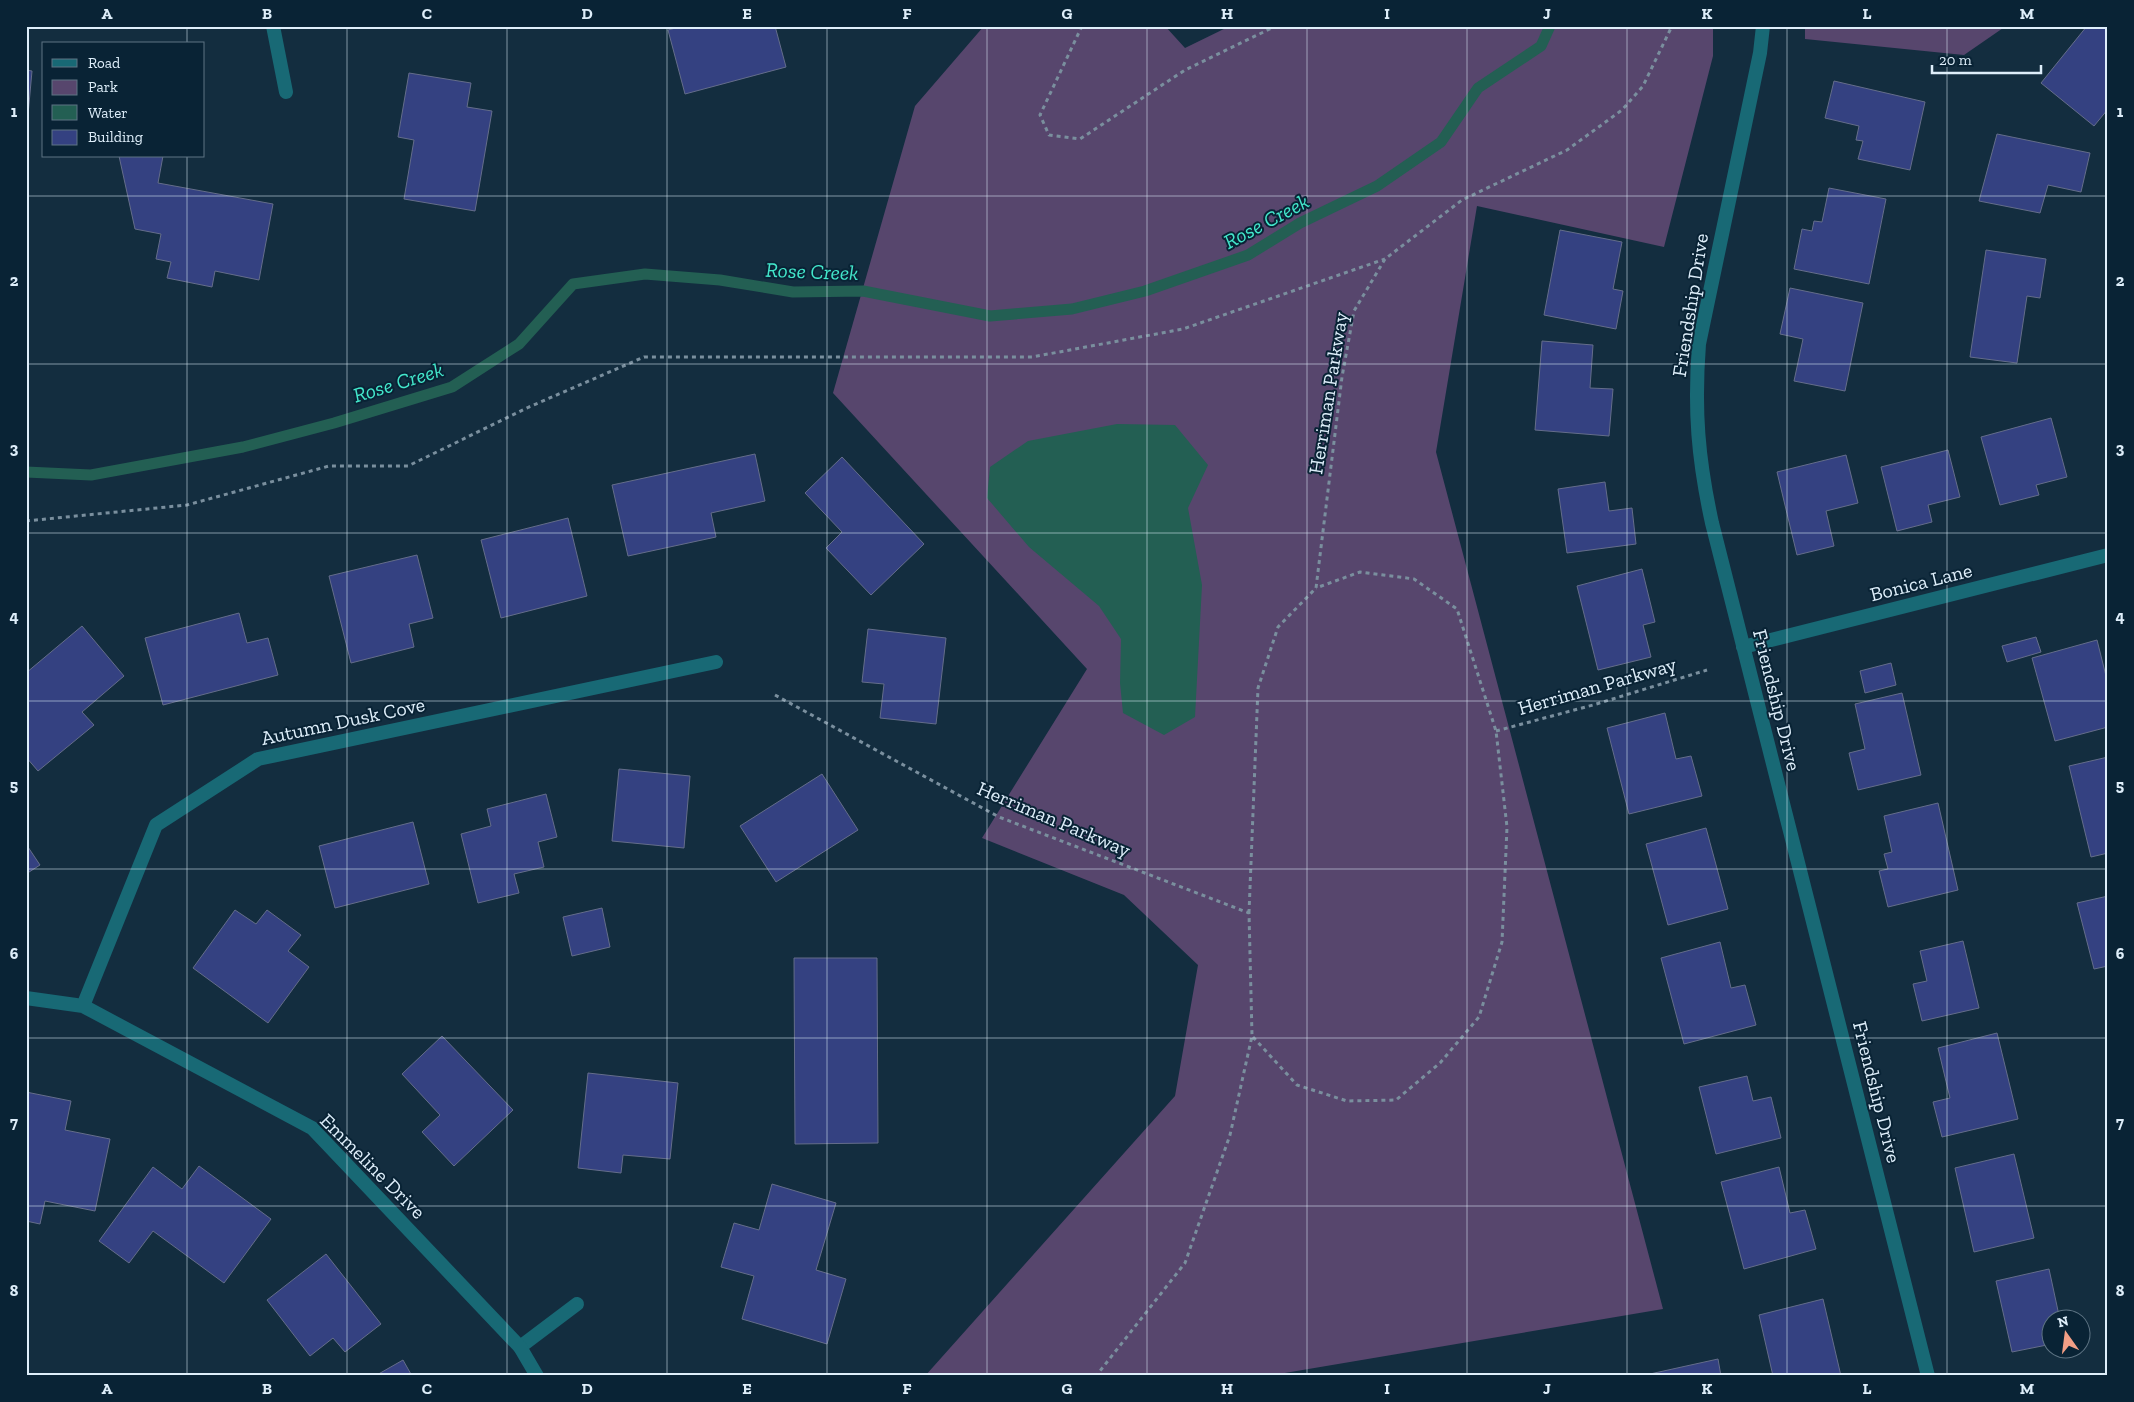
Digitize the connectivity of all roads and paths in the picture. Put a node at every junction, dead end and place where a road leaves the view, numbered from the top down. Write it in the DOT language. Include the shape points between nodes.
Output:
graph roads {
  1 [pos="273,26"];
  2 [pos="1082,26"];
  3 [pos="1276,26"];
  4 [pos="1672,26"];
  5 [pos="1763,26"];
  6 [pos="286,92"];
  7 [pos="1385,259"];
  8 [pos="26,521"];
  9 [pos="2108,555"];
  10 [pos="1316,588"];
  11 [pos="1743,647"];
  12 [pos="716,662"];
  13 [pos="1707,670"];
  14 [pos="775,694"];
  15 [pos="1496,732"];
  16 [pos="1249,913"];
  17 [pos="26,998"];
  18 [pos="83,1006"];
  19 [pos="1252,1036"];
  20 [pos="577,1304"];
  21 [pos="520,1347"];
  22 [pos="537,1376"];
  23 [pos="1096,1376"];
  24 [pos="1928,1376"];
  1 -- 6 [label="street"];
  2 -- 3 [label="path" via="1040,115 1049,135 1080,139 1184,70"];
  4 -- 7 [label="path, Herriman Parkway" via="1643,86 1622,110 1567,150 1462,200"];
  5 -- 11 [label="street, Friendship Drive" via="1704,314 1696,382 1696,424 1704,490"];
  7 -- 8 [label="path" via="1183,328 1032,358 644,357 529,407 408,466 329,466 187,505"];
  7 -- 10 [label="path, Herriman Parkway" via="1354,311 1342,377"];
  9 -- 11 [label="street, Bonica Lane"];
  10 -- 15 [label="path, Herriman Parkway" via="1360,572 1414,579 1457,610"];
  10 -- 16 [label="path, Herriman Parkway" via="1278,626 1258,688"];
  11 -- 24 [label="street, Friendship Drive"];
  12 -- 18 [label="street, Autumn Dusk Cove" via="258,758 156,825"];
  13 -- 15 [label="path, Herriman Parkway"];
  14 -- 16 [label="path, Herriman Parkway" via="999,817"];
  15 -- 19 [label="path, Herriman Parkway" via="1507,827 1502,942 1479,1017 1440,1063 1396,1100 1347,1101 1297,1085"];
  16 -- 19 [label="path, Herriman Parkway"];
  17 -- 18 [label="street, Emmeline Drive"];
  18 -- 21 [label="street, Emmeline Drive" via="312,1128"];
  19 -- 23 [label="path, Herriman Parkway" via="1230,1134 1185,1263"];
  20 -- 21 [label="street"];
  21 -- 22 [label="street, Emmeline Drive"];
}
